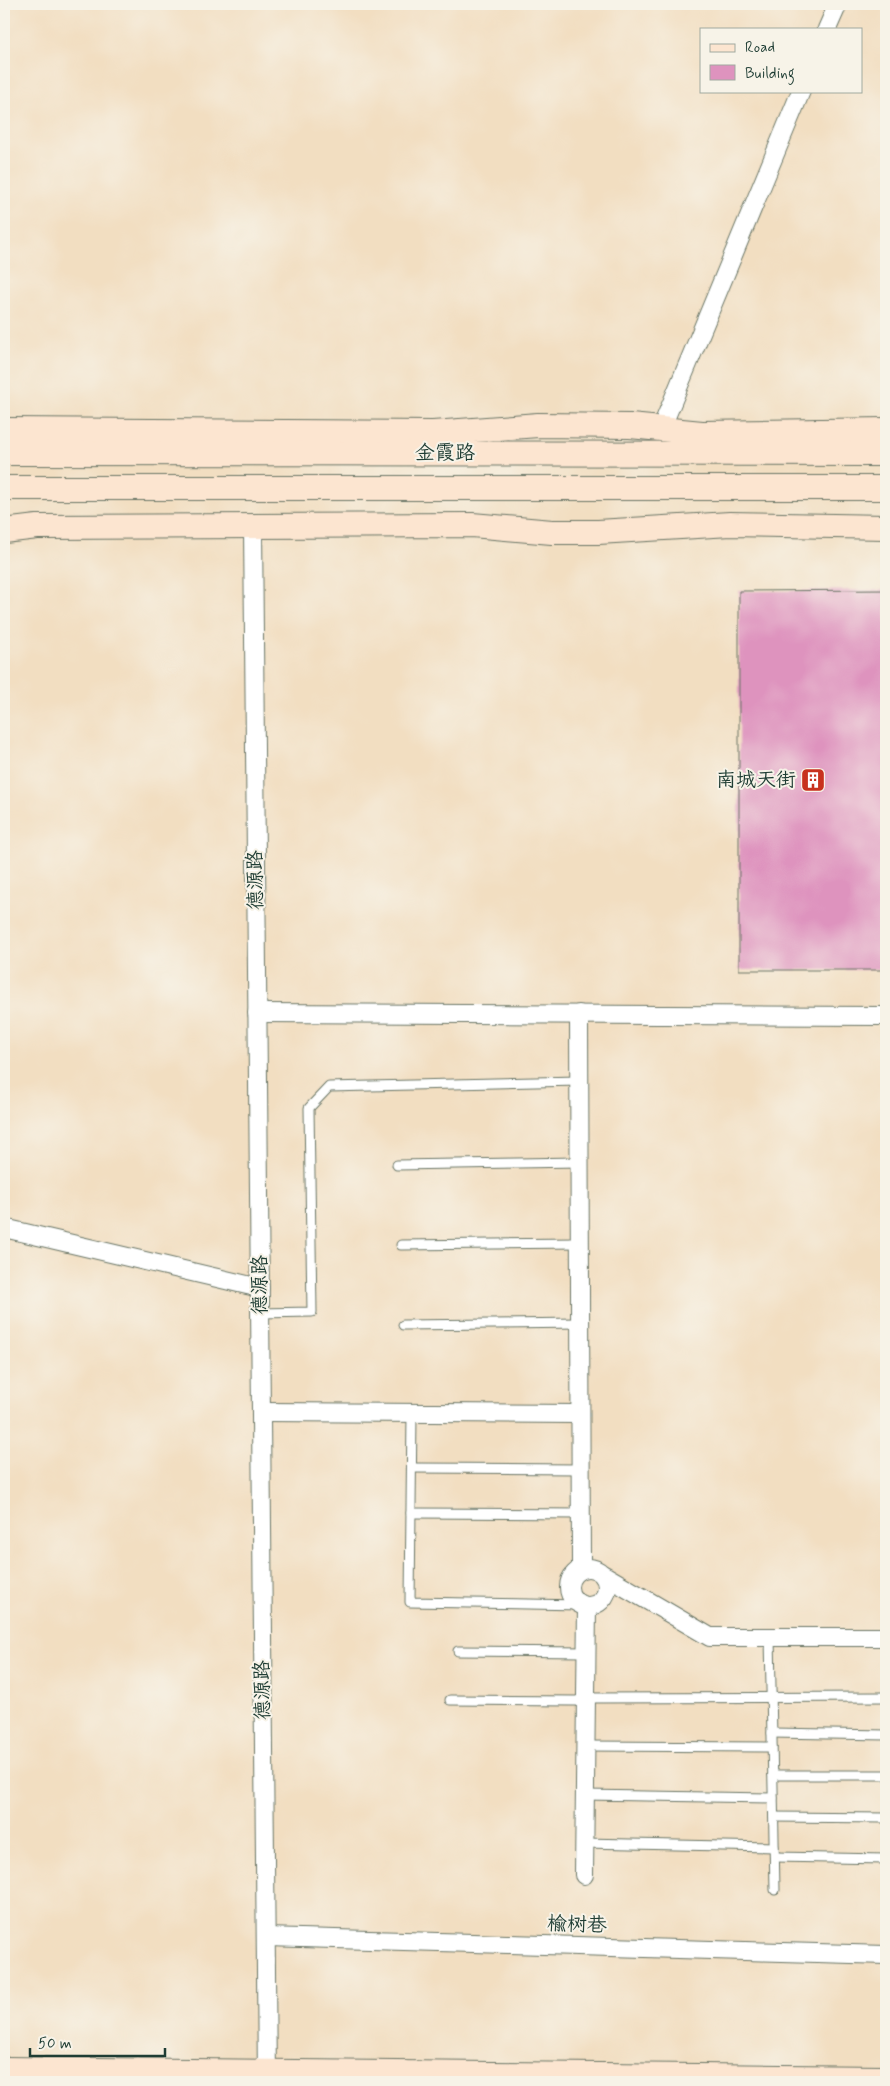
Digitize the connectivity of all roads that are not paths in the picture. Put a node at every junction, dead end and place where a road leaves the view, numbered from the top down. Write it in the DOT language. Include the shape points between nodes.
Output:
graph roads {
  1 [pos="838,4"];
  2 [pos="827,28"];
  3 [pos="801,92"];
  4 [pos="661,429"];
  5 [pos="4,430"];
  6 [pos="886,430"];
  7 [pos="264,443"];
  8 [pos="442,443"];
  9 [pos="730,443"];
  10 [pos="4,453"];
  11 [pos="651,453"];
  12 [pos="886,454"];
  13 [pos="4,488"];
  14 [pos="730,488"];
  15 [pos="886,488"];
  16 [pos="253,489"];
  17 [pos="730,524"];
  18 [pos="253,526"];
  19 [pos="886,527"];
  20 [pos="4,531"];
  21 [pos="258,1013"];
  22 [pos="578,1014"];
  23 [pos="886,1016"];
  24 [pos="579,1082"];
  25 [pos="579,1162"];
  26 [pos="397,1165"];
  27 [pos="4,1228"];
  28 [pos="579,1243"];
  29 [pos="401,1245"];
  30 [pos="260,1288"];
  31 [pos="260,1313"];
  32 [pos="580,1323"];
  33 [pos="403,1325"];
  34 [pos="261,1412"];
  35 [pos="412,1413"];
  36 [pos="580,1414"];
  37 [pos="412,1468"];
  38 [pos="580,1469"];
  39 [pos="411,1513"];
  40 [pos="581,1514"];
  41 [pos="581,1569"];
  42 [pos="604,1576"];
  43 [pos="584,1606"];
  44 [pos="886,1636"];
  45 [pos="770,1637"];
  46 [pos="458,1651"];
  47 [pos="586,1652"];
  48 [pos="771,1697"];
  49 [pos="886,1697"];
  50 [pos="586,1698"];
  51 [pos="450,1700"];
  52 [pos="772,1733"];
  53 [pos="886,1735"];
  54 [pos="585,1746"];
  55 [pos="772,1748"];
  56 [pos="886,1775"];
  57 [pos="772,1776"];
  58 [pos="585,1795"];
  59 [pos="773,1798"];
  60 [pos="774,1817"];
  61 [pos="886,1818"];
  62 [pos="584,1843"];
  63 [pos="774,1852"];
  64 [pos="886,1859"];
  65 [pos="584,1875"];
  66 [pos="775,1890"];
  67 [pos="266,1937"];
  68 [pos="886,1955"];
  69 [pos="4,2069"];
  70 [pos="48,2076"];
  71 [pos="267,2077"];
  72 [pos="886,2078"];
  73 [pos="522,2079"];
  1 -- 2 [label="street"];
  3 -- 4 [label="street"];
  4 -- 8 [label="street" via="538,424"];
  4 -- 9 [label="street" via="702,433"];
  4 -- 11 [label="street"];
  5 -- 7 [label="street"];
  6 -- 9 [label="street"];
  7 -- 8 [label="street, 金霞路"];
  7 -- 10 [label="street, 金霞路"];
  8 -- 11 [label="street, 金霞路"];
  9 -- 11 [label="street, 金霞路"];
  9 -- 12 [label="street, 金霞路"];
  13 -- 16 [label="street, 金霞路"];
  14 -- 15 [label="street, 金霞路"];
  14 -- 16 [label="street, 金霞路"];
  14 -- 17 [label="street"];
  16 -- 18 [label="street, 德源路"];
  17 -- 18 [label="street" via="589,532 472,526"];
  17 -- 19 [label="street"];
  18 -- 20 [label="street" via="37,527"];
  18 -- 21 [label="street, 德源路"];
  21 -- 22 [label="street"];
  21 -- 30 [label="street, 德源路"];
  22 -- 23 [label="street"];
  22 -- 24 [label="street"];
  24 -- 25 [label="street"];
  24 -- 31 [label="lane" via="329,1087 309,1108 312,1312"];
  25 -- 26 [label="lane"];
  25 -- 28 [label="street"];
  27 -- 30 [label="street"];
  28 -- 29 [label="lane"];
  28 -- 32 [label="street"];
  30 -- 31 [label="street, 德源路"];
  31 -- 34 [label="street, 德源路"];
  32 -- 33 [label="lane"];
  32 -- 36 [label="street"];
  34 -- 35 [label="street"];
  34 -- 67 [label="street, 德源路"];
  35 -- 36 [label="street"];
  35 -- 37 [label="lane"];
  36 -- 38 [label="street"];
  37 -- 38 [label="lane"];
  37 -- 39 [label="lane"];
  38 -- 40 [label="street"];
  39 -- 40 [label="lane"];
  39 -- 43 [label="lane" via="410,1602"];
  40 -- 41 [label="street"];
  41 -- 42 [label="street" via="594,1568"];
  41 -- 43 [label="street" via="572,1578 569,1590 571,1596"];
  42 -- 43 [label="street" via="608,1587 604,1599 594,1606"];
  42 -- 45 [label="street" via="710,1637"];
  43 -- 47 [label="street"];
  44 -- 45 [label="street"];
  45 -- 48 [label="lane"];
  46 -- 47 [label="lane"];
  47 -- 50 [label="street"];
  48 -- 49 [label="lane"];
  48 -- 50 [label="lane"];
  48 -- 52 [label="lane"];
  50 -- 51 [label="lane" via="576,1701"];
  50 -- 54 [label="street"];
  52 -- 53 [label="lane"];
  52 -- 55 [label="lane"];
  54 -- 55 [label="lane"];
  54 -- 58 [label="street"];
  55 -- 57 [label="lane"];
  56 -- 57 [label="lane"];
  57 -- 59 [label="lane"];
  58 -- 59 [label="lane"];
  58 -- 62 [label="street"];
  59 -- 60 [label="lane"];
  60 -- 61 [label="lane"];
  60 -- 63 [label="lane"];
  62 -- 63 [label="lane"];
  62 -- 65 [label="street"];
  63 -- 64 [label="lane"];
  63 -- 66 [label="lane"];
  67 -- 68 [label="street, 榆树巷"];
  67 -- 71 [label="street, 德源路"];
  69 -- 70 [label="street"];
  70 -- 71 [label="street"];
  71 -- 73 [label="street"];
  72 -- 73 [label="street"];
}
